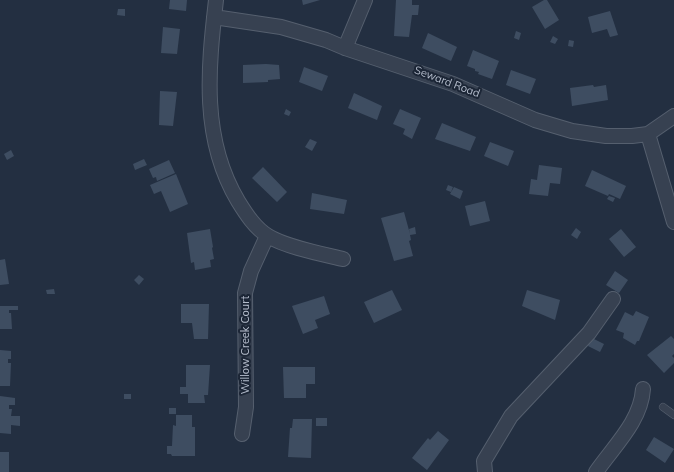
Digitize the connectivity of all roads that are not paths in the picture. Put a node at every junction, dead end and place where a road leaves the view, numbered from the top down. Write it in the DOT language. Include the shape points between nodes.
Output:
graph roads {
  1 [pos="216,0"];
  2 [pos="365,0"];
  3 [pos="214,17"];
  4 [pos="345,48"];
  5 [pos="674,116"];
  6 [pos="648,134"];
  7 [pos="674,222"];
  8 [pos="267,236"];
  9 [pos="343,259"];
  10 [pos="612,299"];
  11 [pos="642,389"];
  12 [pos="663,408"];
  13 [pos="674,414"];
  14 [pos="242,434"];
  15 [pos="485,472"];
  16 [pos="596,472"];
  1 -- 3 [label="street"];
  2 -- 4 [label="street"];
  3 -- 4 [label="street, Seward Road" via="281,27"];
  3 -- 8 [label="street" via="210,68 214,142 231,190 251,221"];
  4 -- 6 [label="street, Seward Road" via="453,84 554,126 606,136"];
  5 -- 6 [label="street, Seward Road"];
  6 -- 7 [label="street"];
  8 -- 9 [label="street"];
  8 -- 14 [label="street, Willow Creek Court" via="250,271 245,293 246,406"];
  10 -- 15 [label="street" via="589,333 511,416 484,461"];
  11 -- 16 [label="street" via="642,401 635,418"];
  12 -- 13 [label="lane"];
}
